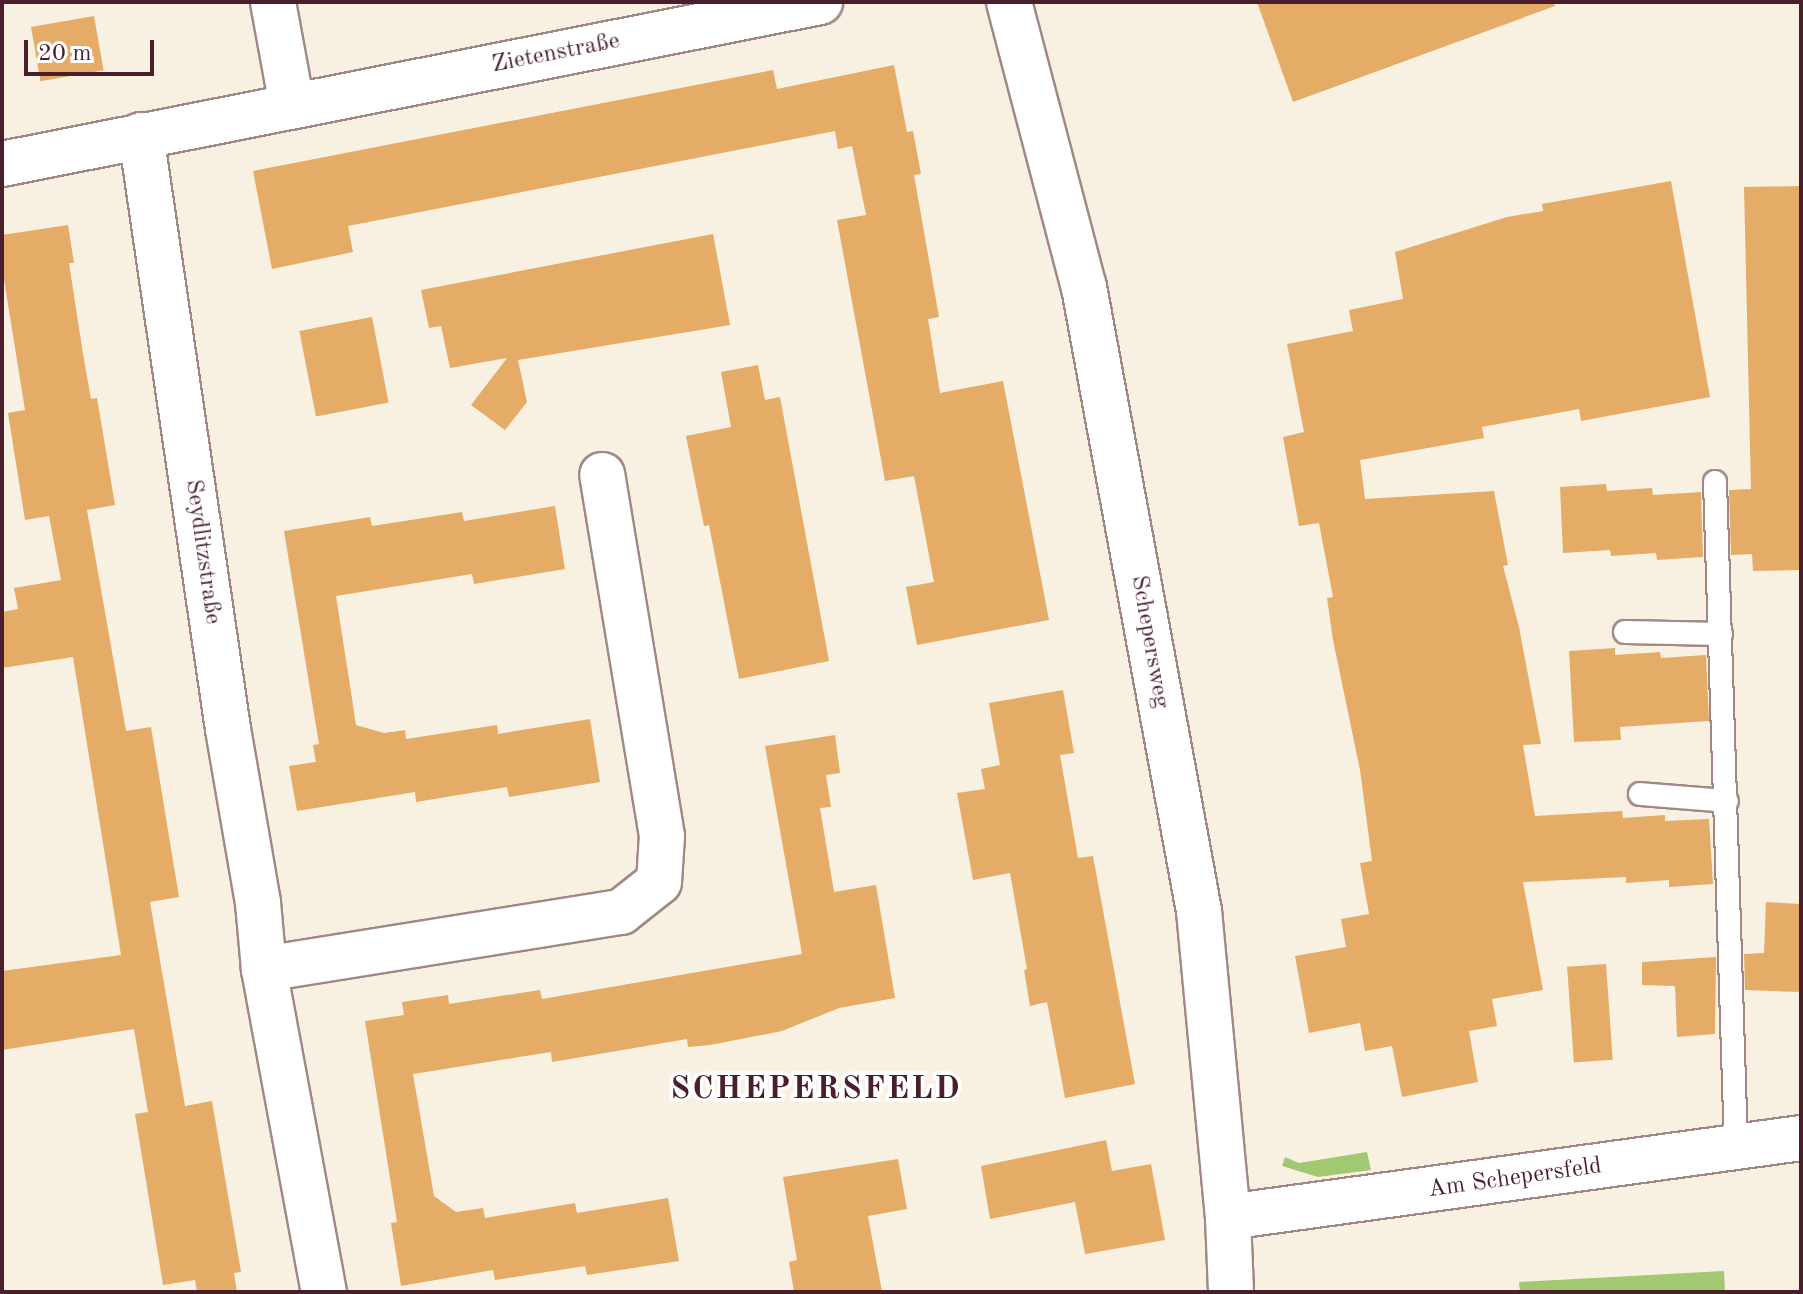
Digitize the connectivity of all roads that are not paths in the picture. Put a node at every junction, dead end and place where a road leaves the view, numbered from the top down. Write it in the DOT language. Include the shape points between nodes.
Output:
graph roads {
  1 [pos="273,2"];
  2 [pos="820,2"];
  3 [pos="1009,2"];
  4 [pos="292,106"];
  5 [pos="141,135"];
  6 [pos="2,164"];
  7 [pos="602,475"];
  8 [pos="1715,482"];
  9 [pos="1625,632"];
  10 [pos="1721,634"];
  11 [pos="1640,794"];
  12 [pos="1727,801"];
  13 [pos="264,969"];
  14 [pos="1801,1138"];
  15 [pos="1736,1148"];
  16 [pos="1228,1217"];
  17 [pos="324,1292"];
  18 [pos="1231,1292"];
  1 -- 4 [label="street"];
  2 -- 4 [label="street, Zietenstraße"];
  3 -- 16 [label="street, Schepersweg" via="1084,287 1199,911"];
  4 -- 5 [label="street, Zietenstraße"];
  5 -- 6 [label="street, Zietenstraße"];
  5 -- 13 [label="street, Seydlitzstraße"];
  7 -- 13 [label="street" via="662,836 659,882 621,912"];
  8 -- 10 [label="lane"];
  9 -- 10 [label="lane"];
  10 -- 12 [label="lane"];
  11 -- 12 [label="lane"];
  12 -- 15 [label="lane"];
  13 -- 17 [label="street, Seydlitzstraße"];
  14 -- 15 [label="street, Am Schepersfeld"];
  15 -- 16 [label="street, Am Schepersfeld"];
  16 -- 18 [label="street, Schepersweg"];
}
